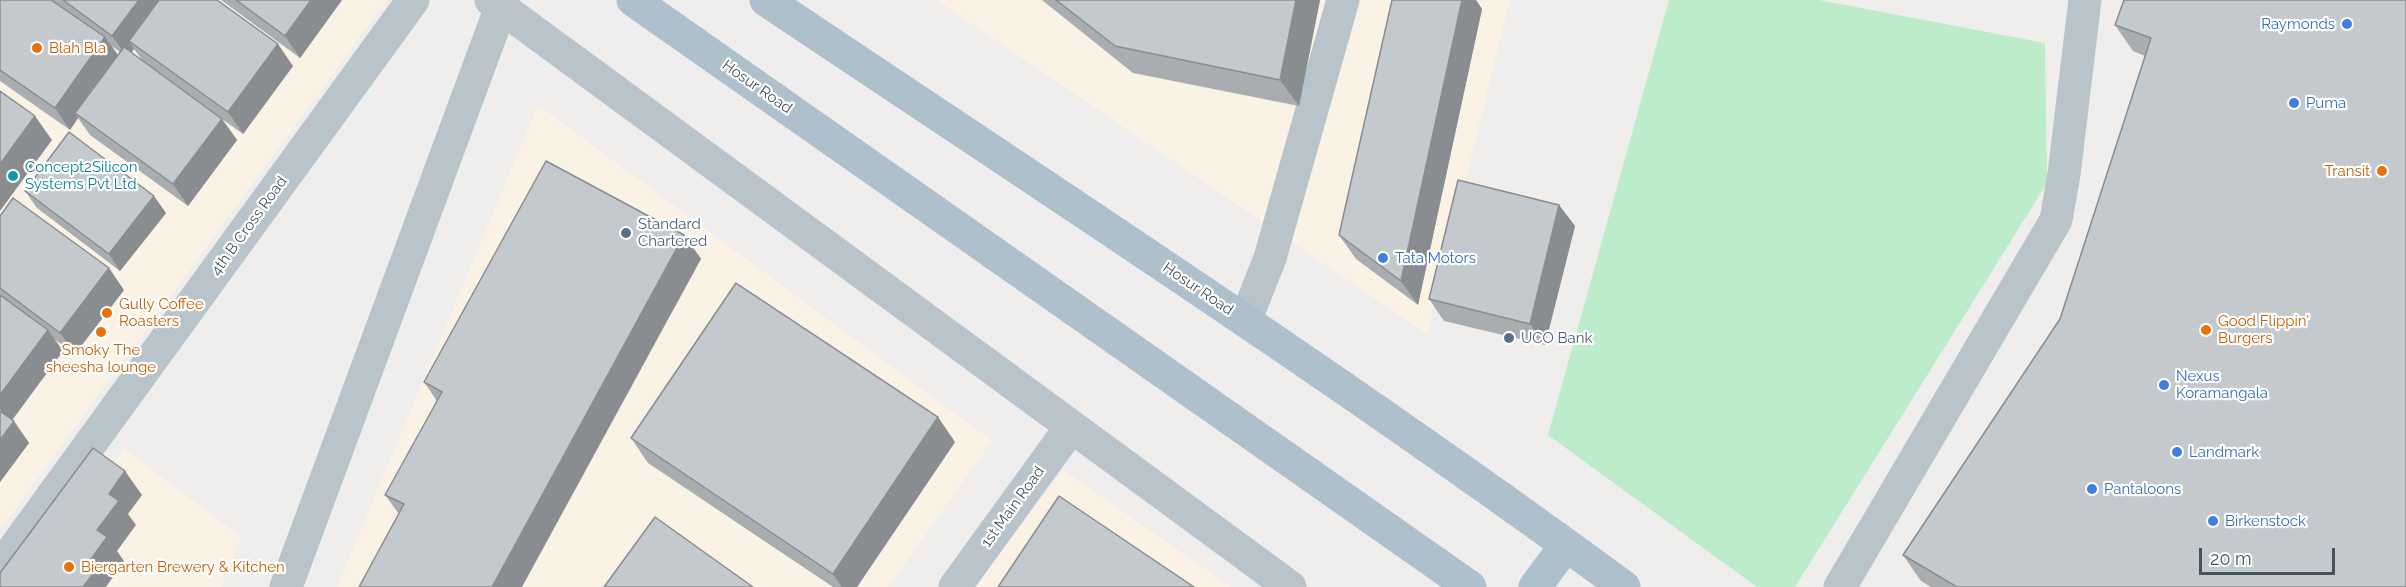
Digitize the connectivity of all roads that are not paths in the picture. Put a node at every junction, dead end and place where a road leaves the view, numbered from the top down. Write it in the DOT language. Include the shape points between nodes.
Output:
graph roads {
  1 [pos="413,0"];
  2 [pos="633,0"];
  3 [pos="766,0"];
  4 [pos="1343,0"];
  5 [pos="2085,0"];
  6 [pos="496,4"];
  7 [pos="1245,321"];
  8 [pos="1071,427"];
  9 [pos="1566,545"];
  10 [pos="0,568"];
  11 [pos="286,587"];
  12 [pos="955,587"];
  13 [pos="1290,587"];
  14 [pos="1470,587"];
  15 [pos="1534,587"];
  16 [pos="1624,587"];
  17 [pos="1840,587"];
  1 -- 10 [label="street, 4th B Cross Road"];
  2 -- 14 [label="main road, Hosur Road"];
  3 -- 7 [label="main road, Hosur Road"];
  4 -- 7 [label="street" via="1270,258"];
  5 -- 17 [label="street" via="2056,220"];
  6 -- 8 [label="street"];
  6 -- 11 [label="street"];
  7 -- 9 [label="main road, Hosur Road"];
  8 -- 12 [label="street, 1st Main Road"];
  8 -- 13 [label="street"];
  9 -- 15 [label="main road"];
  9 -- 16 [label="main road, Hosur Road"];
}
